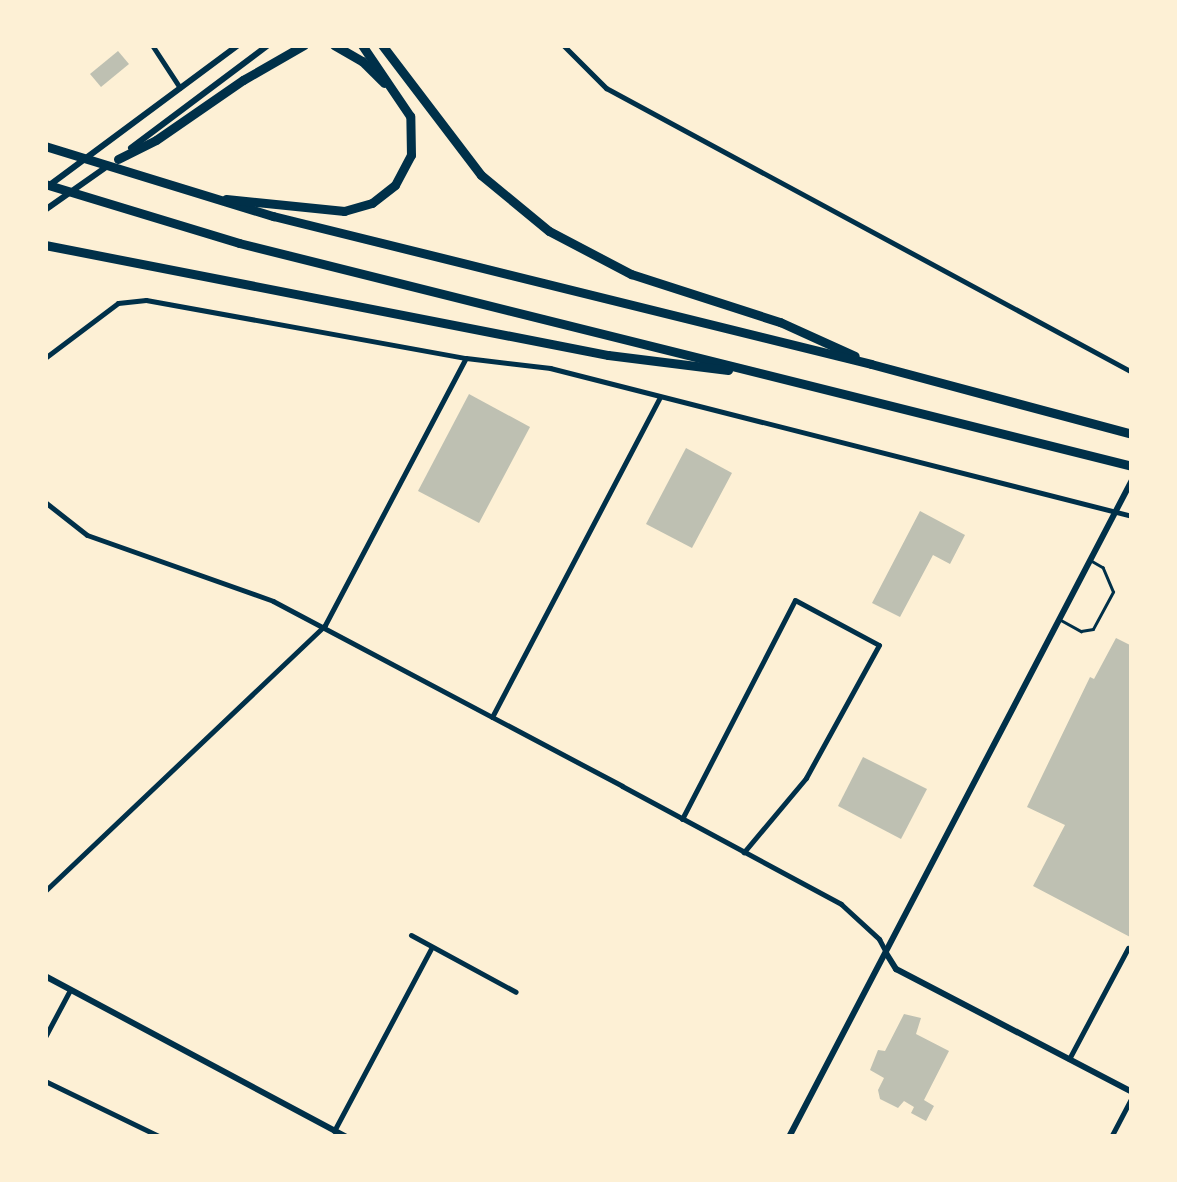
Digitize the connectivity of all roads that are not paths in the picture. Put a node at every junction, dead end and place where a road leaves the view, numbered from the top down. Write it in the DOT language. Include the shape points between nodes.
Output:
graph roads {
  1 [pos="152,45"];
  2 [pos="238,45"];
  3 [pos="268,45"];
  4 [pos="304,45"];
  5 [pos="334,45"];
  6 [pos="362,45"];
  7 [pos="382,45"];
  8 [pos="562,45"];
  9 [pos="180,88"];
  10 [pos="401,98"];
  11 [pos="45,146"];
  12 [pos="118,159"];
  13 [pos="45,186"];
  14 [pos="188,192"];
  15 [pos="45,210"];
  16 [pos="45,245"];
  17 [pos="45,254"];
  18 [pos="94,254"];
  19 [pos="45,358"];
  20 [pos="466,358"];
  21 [pos="870,364"];
  22 [pos="751,371"];
  23 [pos="1132,372"];
  24 [pos="660,396"];
  25 [pos="1132,434"];
  26 [pos="1132,466"];
  27 [pos="1132,480"];
  28 [pos="45,502"];
  29 [pos="1117,511"];
  30 [pos="1132,516"];
  31 [pos="1090,561"];
  32 [pos="1060,619"];
  33 [pos="323,627"];
  34 [pos="491,718"];
  35 [pos="682,818"];
  36 [pos="744,852"];
  37 [pos="45,891"];
  38 [pos="411,935"];
  39 [pos="432,947"];
  40 [pos="1128,948"];
  41 [pos="886,952"];
  42 [pos="45,976"];
  43 [pos="70,990"];
  44 [pos="516,992"];
  45 [pos="45,1037"];
  46 [pos="1070,1058"];
  47 [pos="45,1081"];
  48 [pos="1132,1095"];
  49 [pos="334,1131"];
  50 [pos="161,1137"];
  51 [pos="346,1137"];
  52 [pos="789,1137"];
  53 [pos="1111,1137"];
  1 -- 9 [label="street"];
  2 -- 9 [label="street"];
  3 -- 12 [label="street"];
  4 -- 12 [label="highway"];
  5 -- 10 [label="highway"];
  6 -- 10 [label="highway"];
  7 -- 21 [label="highway" via="481,175 549,230 632,274 780,322"];
  8 -- 23 [label="street" via="606,88"];
  9 -- 13 [label="street"];
  10 -- 14 [label="highway" via="412,126 410,155 395,185 372,203 333,210"];
  11 -- 14 [label="highway"];
  12 -- 15 [label="street"];
  13 -- 22 [label="highway" via="239,243"];
  14 -- 21 [label="highway"];
  16 -- 18 [label="highway"];
  17 -- 18 [label="highway"];
  18 -- 22 [label="highway" via="637,360"];
  19 -- 20 [label="street" via="118,303 136,299"];
  20 -- 24 [label="street" via="550,368"];
  20 -- 33 [label="street"];
  21 -- 25 [label="highway"];
  22 -- 26 [label="highway"];
  24 -- 29 [label="street"];
  24 -- 34 [label="street"];
  27 -- 29 [label="street"];
  28 -- 33 [label="street" via="86,536 274,601"];
  29 -- 30 [label="street"];
  29 -- 31 [label="street"];
  31 -- 32 [label="street"];
  31 -- 32 [label="lane" via="1103,568 1112,592 1093,628 1081,631"];
  32 -- 41 [label="street"];
  33 -- 34 [label="street"];
  33 -- 37 [label="street"];
  34 -- 35 [label="street"];
  35 -- 36 [label="street"];
  35 -- 36 [label="street" via="795,600 879,645 806,778"];
  36 -- 41 [label="street" via="849,909"];
  38 -- 39 [label="street"];
  39 -- 44 [label="street"];
  39 -- 49 [label="street"];
  40 -- 46 [label="street"];
  41 -- 46 [label="street" via="896,970"];
  41 -- 52 [label="street"];
  42 -- 43 [label="street"];
  43 -- 45 [label="street"];
  43 -- 49 [label="street"];
  46 -- 48 [label="street"];
  47 -- 50 [label="street"];
  48 -- 53 [label="street"];
  49 -- 51 [label="street"];
}
